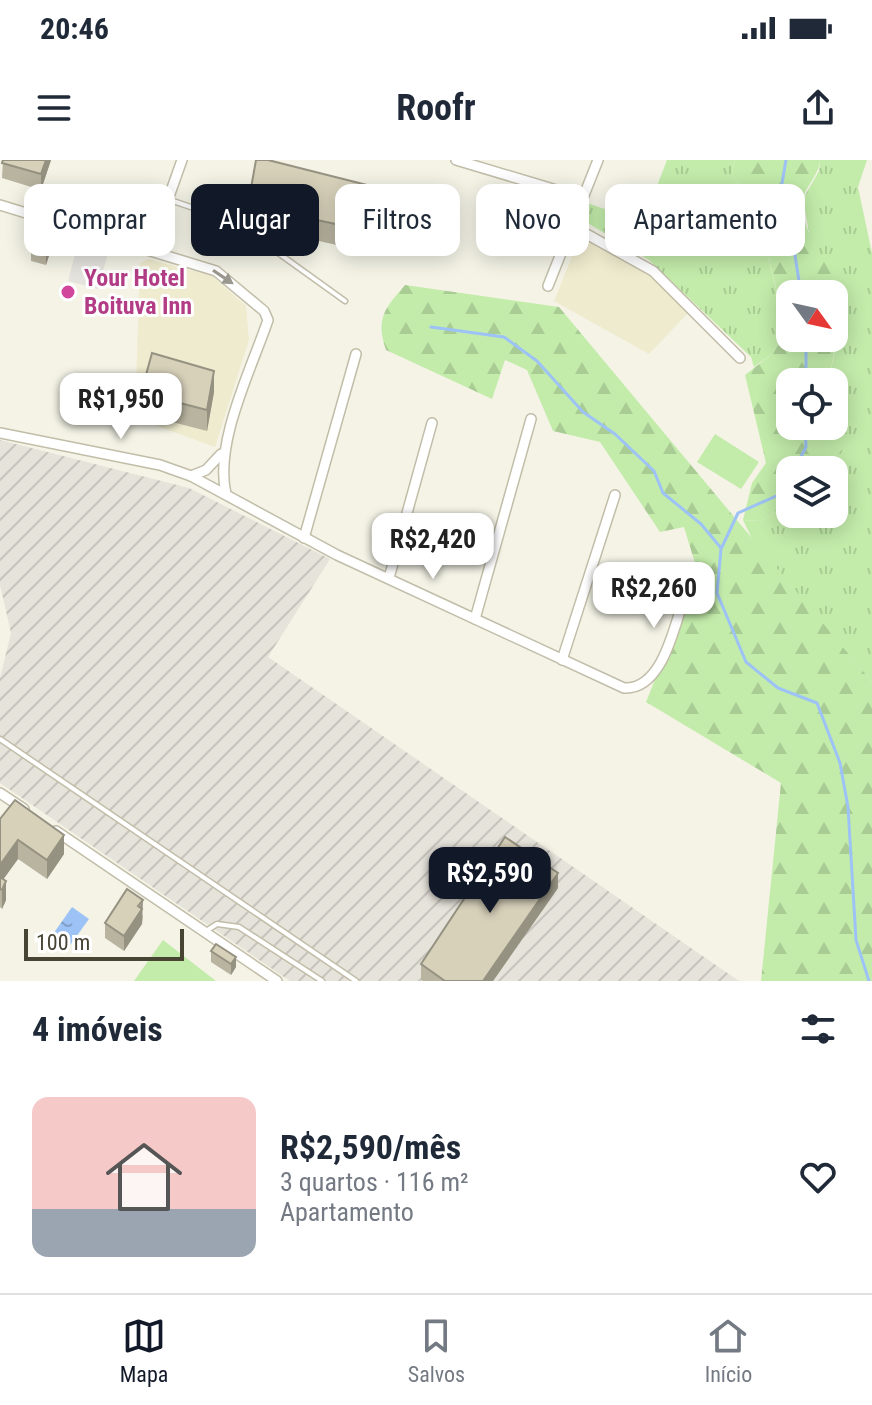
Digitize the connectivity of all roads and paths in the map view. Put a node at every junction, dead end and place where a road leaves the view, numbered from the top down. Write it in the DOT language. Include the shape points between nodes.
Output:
graph roads {
  1 [pos="182,160"];
  2 [pos="456,160"];
  3 [pos="598,160"];
  4 [pos="173,184"];
  5 [pos="536,184"];
  6 [pos="589,184"];
  7 [pos="175,201"];
  8 [pos="0,205"];
  9 [pos="24,212"];
  10 [pos="589,235"];
  11 [pos="169,256"];
  12 [pos="560,256"];
  13 [pos="548,286"];
  14 [pos="345,301"];
  15 [pos="356,354"];
  16 [pos="740,358"];
  17 [pos="531,419"];
  18 [pos="432,423"];
  19 [pos="0,433"];
  20 [pos="223,452"];
  21 [pos="191,476"];
  22 [pos="226,494"];
  23 [pos="615,495"];
  24 [pos="304,538"];
  25 [pos="389,578"];
  26 [pos="686,592"];
  27 [pos="475,619"];
  28 [pos="562,660"];
  29 [pos="0,739"];
  30 [pos="0,793"];
  31 [pos="37,819"];
  32 [pos="50,827"];
  33 [pos="204,932"];
  34 [pos="277,981"];
  35 [pos="322,981"];
  36 [pos="356,981"];
  1 -- 4 [label="street"];
  2 -- 5 [label="street"];
  3 -- 6 [label="street"];
  7 -- 14 [label="lane" via="235,222"];
  8 -- 9 [label="street"];
  10 -- 16 [label="street" via="653,271"];
  11 -- 20 [label="street, one-way" via="220,272 267,315"];
  12 -- 13 [label="street"];
  15 -- 24 [label="street"];
  17 -- 27 [label="street"];
  18 -- 25 [label="street"];
  19 -- 21 [label="street"];
  20 -- 21 [label="street" via="206,470"];
  20 -- 22 [label="street"];
  21 -- 22 [label="street"];
  22 -- 24 [label="street"];
  23 -- 28 [label="street"];
  24 -- 25 [label="street"];
  25 -- 27 [label="street"];
  26 -- 28 [label="street" via="657,670 643,686 624,688"];
  27 -- 28 [label="street"];
  29 -- 36 [label="lane"];
  30 -- 31 [label="street"];
  32 -- 33 [label="street"];
  33 -- 34 [label="street"];
  33 -- 35 [label="lane" via="217,924 239,927"];
}
